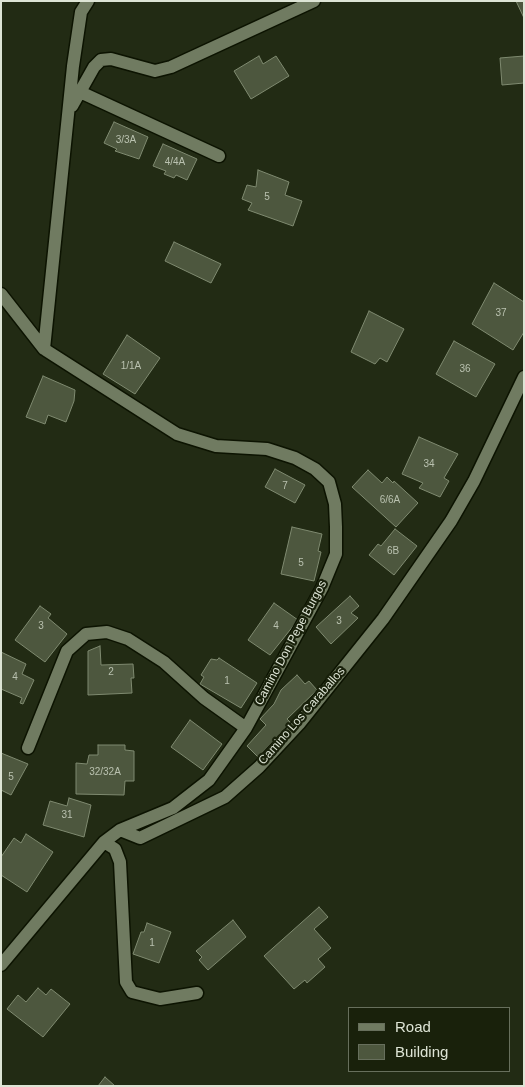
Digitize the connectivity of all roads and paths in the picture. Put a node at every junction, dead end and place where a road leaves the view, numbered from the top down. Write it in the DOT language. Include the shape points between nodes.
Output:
graph roads {
  1 [pos="88,1"];
  2 [pos="314,1"];
  3 [pos="80,92"];
  4 [pos="69,111"];
  5 [pos="219,156"];
  6 [pos="1,294"];
  7 [pos="44,349"];
  8 [pos="524,377"];
  9 [pos="246,728"];
  10 [pos="28,748"];
  11 [pos="120,830"];
  12 [pos="104,842"];
  13 [pos="1,964"];
  14 [pos="197,993"];
  1 -- 4 [label="street" via="81,12"];
  2 -- 3 [label="street" via="171,67 155,71 111,59 101,60"];
  3 -- 4 [label="street"];
  3 -- 5 [label="street"];
  4 -- 7 [label="street"];
  6 -- 7 [label="street, Camino Don Pepe Burgos"];
  7 -- 9 [label="street, Camino Don Pepe Burgos" via="177,434 216,446 267,449 302,461 329,482 335,504 336,554 322,588"];
  8 -- 11 [label="street, Camino Los Caraballos" via="451,521 383,619 299,724 259,767 225,797 140,838"];
  9 -- 10 [label="street" via="204,698 164,662 128,639 107,632 86,634 67,651"];
  9 -- 11 [label="street, Camino Don Pepe Burgos" via="209,780 173,808"];
  11 -- 12 [label="street"];
  12 -- 13 [label="street"];
  12 -- 14 [label="street" via="115,849 120,862 126,982 132,992 160,999"];
}
